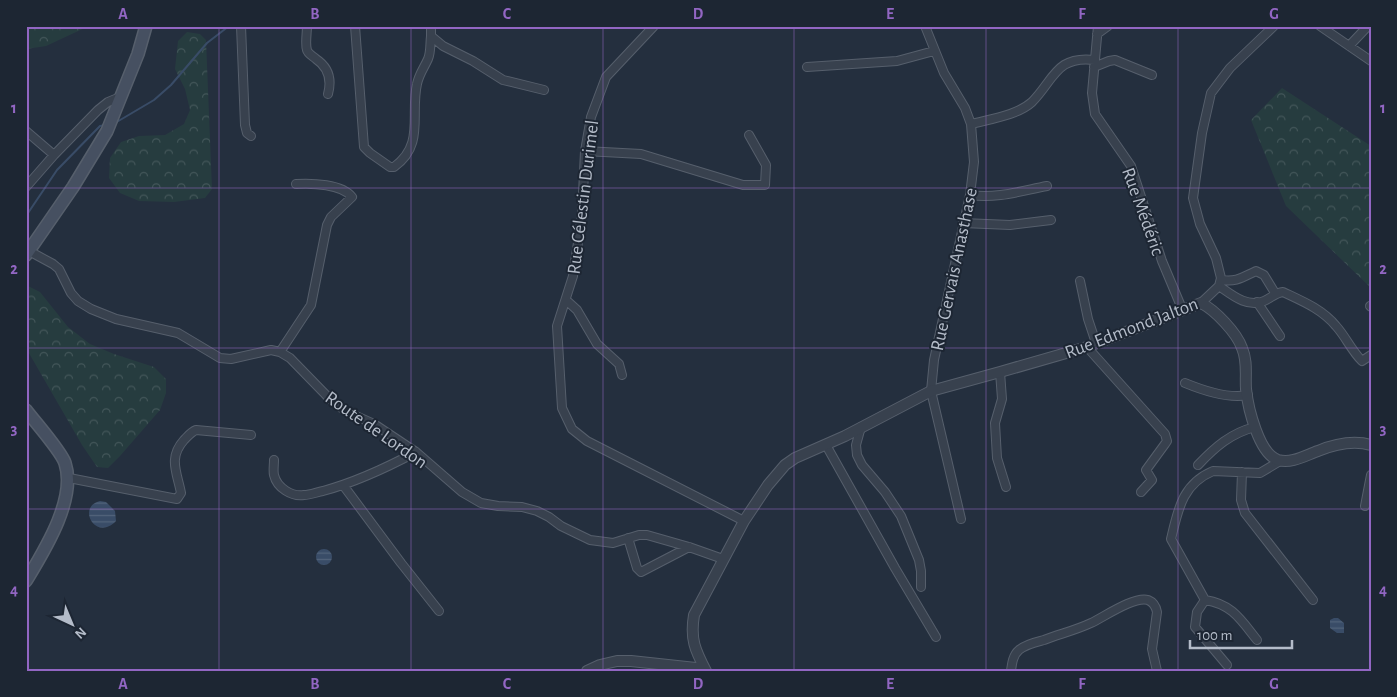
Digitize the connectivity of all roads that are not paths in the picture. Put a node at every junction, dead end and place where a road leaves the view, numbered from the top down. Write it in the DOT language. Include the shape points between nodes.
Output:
graph roads {
  1 [pos="146,26"];
  2 [pos="241,26"];
  3 [pos="307,26"];
  4 [pos="356,26"];
  5 [pos="431,26"];
  6 [pos="654,26"];
  7 [pos="925,26"];
  8 [pos="1108,26"];
  9 [pos="1274,26"];
  10 [pos="1320,26"];
  11 [pos="1368,26"];
  12 [pos="1098,30"];
  13 [pos="431,36"];
  14 [pos="1349,46"];
  15 [pos="934,51"];
  16 [pos="1371,61"];
  17 [pos="1094,64"];
  18 [pos="807,67"];
  19 [pos="1152,75"];
  20 [pos="544,90"];
  21 [pos="328,94"];
  22 [pos="120,97"];
  23 [pos="971,124"];
  24 [pos="26,131"];
  25 [pos="749,135"];
  26 [pos="251,136"];
  27 [pos="584,151"];
  28 [pos="54,155"];
  29 [pos="296,184"];
  30 [pos="1047,186"];
  31 [pos="26,187"];
  32 [pos="970,195"];
  33 [pos="1051,220"];
  34 [pos="963,223"];
  35 [pos="28,253"];
  36 [pos="1080,281"];
  37 [pos="1220,283"];
  38 [pos="1275,294"];
  39 [pos="566,300"];
  40 [pos="1257,302"];
  41 [pos="1201,303"];
  42 [pos="1183,311"];
  43 [pos="1280,336"];
  44 [pos="1091,345"];
  45 [pos="280,352"];
  46 [pos="1371,355"];
  47 [pos="1000,372"];
  48 [pos="622,375"];
  49 [pos="1185,382"];
  50 [pos="930,391"];
  51 [pos="1248,395"];
  52 [pos="26,410"];
  53 [pos="862,427"];
  54 [pos="1255,428"];
  55 [pos="251,435"];
  56 [pos="826,445"];
  57 [pos="1371,445"];
  58 [pos="416,452"];
  59 [pos="274,460"];
  60 [pos="1280,461"];
  61 [pos="1198,465"];
  62 [pos="1242,472"];
  63 [pos="1371,475"];
  64 [pos="69,478"];
  65 [pos="342,485"];
  66 [pos="1006,487"];
  67 [pos="1141,492"];
  68 [pos="1365,506"];
  69 [pos="744,520"];
  70 [pos="961,520"];
  71 [pos="628,538"];
  72 [pos="688,547"];
  73 [pos="723,559"];
  74 [pos="26,582"];
  75 [pos="921,587"];
  76 [pos="1205,600"];
  77 [pos="1313,600"];
  78 [pos="439,611"];
  79 [pos="936,637"];
  80 [pos="1257,640"];
  81 [pos="696,650"];
  82 [pos="1227,664"];
  83 [pos="686,667"];
  84 [pos="706,670"];
  85 [pos="587,671"];
  86 [pos="1011,671"];
  87 [pos="1157,671"];
  1 -- 22 [label="main road"];
  2 -- 26 [label="street" via="245,125"];
  3 -- 21 [label="street" via="307,50 327,70"];
  4 -- 13 [label="street" via="364,147 390,167 403,160 415,135 416,89 419,74 430,53"];
  5 -- 13 [label="street"];
  6 -- 27 [label="street, Rue Célestin Durimel" via="606,77 591,116"];
  7 -- 15 [label="street, Rue Gervais Anasthase"];
  8 -- 12 [label="street"];
  9 -- 37 [label="street" via="1230,68 1211,93 1202,133 1193,198 1200,224 1216,258"];
  10 -- 14 [label="street"];
  11 -- 14 [label="street"];
  12 -- 17 [label="street, Rue Médéric"];
  13 -- 20 [label="street" via="442,46 503,80"];
  14 -- 16 [label="street"];
  15 -- 18 [label="street" via="897,61"];
  15 -- 23 [label="street, Rue Gervais Anasthase"];
  17 -- 19 [label="street" via="1115,60"];
  17 -- 23 [label="street" via="1080,58 1060,67 1032,102 1009,114"];
  17 -- 42 [label="street, Rue Médéric" via="1092,93 1095,114 1131,166 1162,260"];
  22 -- 28 [label="street" via="103,105"];
  22 -- 35 [label="main road" via="107,129 74,187"];
  23 -- 32 [label="street, Rue Gervais Anasthase" via="974,162"];
  24 -- 28 [label="street"];
  25 -- 27 [label="street" via="766,164 765,185 743,186 640,154"];
  27 -- 39 [label="street, Rue Célestin Durimel" via="582,216"];
  28 -- 31 [label="street"];
  29 -- 45 [label="street" via="319,183 348,192 352,197 327,225 311,305"];
  30 -- 32 [label="street" via="1010,194"];
  32 -- 34 [label="street, Rue Gervais Anasthase"];
  33 -- 34 [label="street" via="1010,225"];
  34 -- 50 [label="street, Rue Gervais Anasthase"];
  35 -- 45 [label="street" via="59,269 71,293 91,310 178,333 220,358 231,359 271,350"];
  36 -- 44 [label="street"];
  37 -- 38 [label="street" via="1240,280 1256,271 1264,275"];
  37 -- 40 [label="street" via="1243,302"];
  37 -- 41 [label="street, Rue Edmond Jalton"];
  38 -- 40 [label="street"];
  38 -- 46 [label="street" via="1283,292 1318,310 1337,327 1362,361"];
  39 -- 48 [label="street" via="577,310 597,344 619,364"];
  39 -- 69 [label="street, Rue Célestin Durimel" via="557,326 562,408 572,429 587,441"];
  40 -- 43 [label="street"];
  41 -- 42 [label="street, Rue Edmond Jalton"];
  41 -- 51 [label="street" via="1216,315 1242,346"];
  42 -- 44 [label="street, Rue Edmond Jalton"];
  44 -- 47 [label="street, Rue Edmond Jalton"];
  44 -- 67 [label="street" via="1166,434 1167,441 1146,470 1152,480"];
  45 -- 58 [label="street, Route de Lordon" via="345,410 374,424"];
  47 -- 50 [label="street, Rue Edmond Jalton"];
  47 -- 66 [label="street" via="1002,399 995,423 998,458"];
  49 -- 51 [label="street" via="1234,398"];
  50 -- 53 [label="street, Rue Edmond Jalton"];
  50 -- 70 [label="street, Rue Gervais Anasthase"];
  51 -- 54 [label="street"];
  52 -- 64 [label="main road" via="65,461"];
  53 -- 56 [label="street, Rue Edmond Jalton"];
  53 -- 75 [label="street" via="856,446 857,455 901,516 919,560"];
  54 -- 60 [label="street" via="1268,454"];
  54 -- 61 [label="street" via="1226,439"];
  55 -- 64 [label="street" via="192,431 174,456 181,493 178,499"];
  56 -- 69 [label="street, Rue Edmond Jalton" via="785,465"];
  56 -- 79 [label="street"];
  57 -- 60 [label="street" via="1349,442"];
  58 -- 65 [label="street" via="380,471"];
  58 -- 71 [label="street, Route de Lordon" via="462,492 481,503 522,507 537,512 590,540 613,543"];
  59 -- 65 [label="street" via="276,480 288,492 303,496"];
  60 -- 62 [label="street" via="1260,473"];
  62 -- 76 [label="street" via="1213,470 1207,473 1187,492 1179,507 1171,539"];
  62 -- 77 [label="street" via="1241,500 1245,513"];
  63 -- 68 [label="street"];
  64 -- 74 [label="main road" via="66,503"];
  65 -- 78 [label="street"];
  69 -- 73 [label="street, Rue Edmond Jalton"];
  71 -- 72 [label="street, Route de Lordon" via="647,535"];
  71 -- 72 [label="street" via="641,572"];
  72 -- 73 [label="street, Route de Lordon"];
  73 -- 81 [label="street, Rue Edmond Jalton" via="694,615 692,639"];
  76 -- 80 [label="street" via="1218,602 1235,612"];
  76 -- 82 [label="street" via="1197,612 1195,626"];
  81 -- 83 [label="street"];
  81 -- 84 [label="street, Rue Edmond Jalton"];
  83 -- 84 [label="street"];
  83 -- 85 [label="street" via="616,661"];
  86 -- 87 [label="street" via="1016,653 1028,645 1091,623 1142,600 1148,600 1157,612 1152,649"];
}
